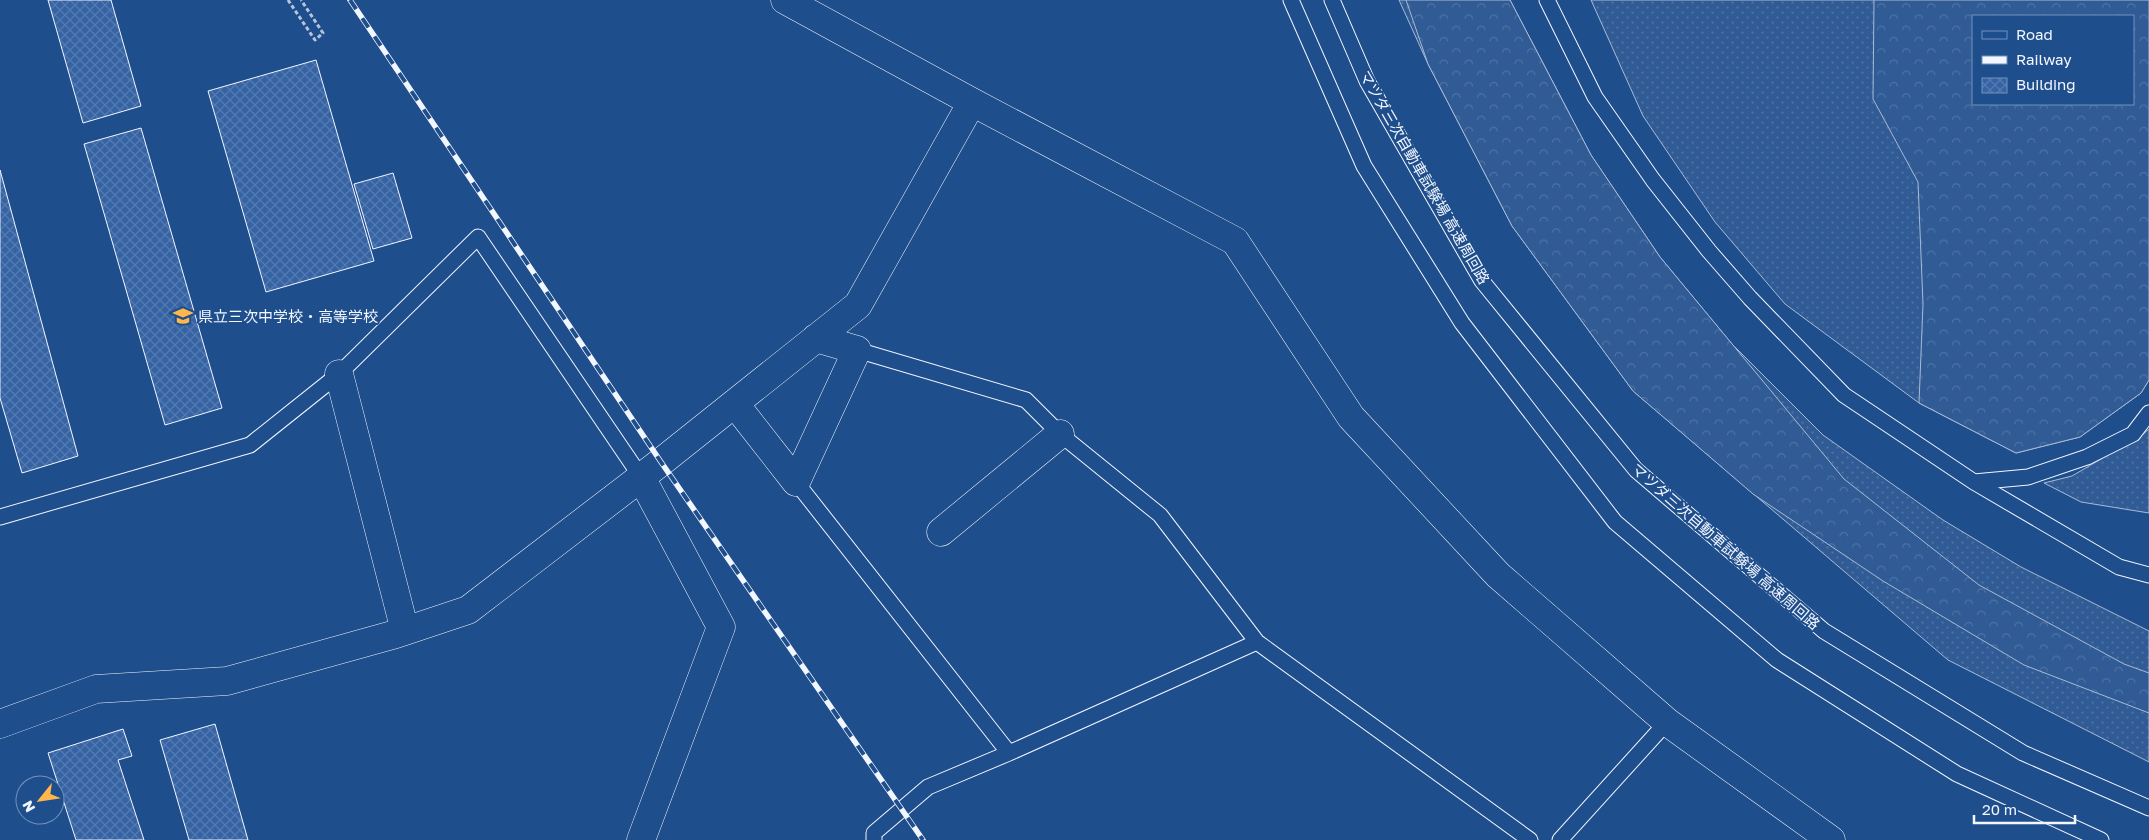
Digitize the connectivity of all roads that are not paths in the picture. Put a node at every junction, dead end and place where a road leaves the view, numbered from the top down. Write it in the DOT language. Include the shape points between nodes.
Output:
graph roads {
  1 [pos="785,0"];
  2 [pos="1291,0"];
  3 [pos="1332,0"];
  4 [pos="1546,0"];
  5 [pos="972,102"];
  6 [pos="816,338"];
  7 [pos="857,350"];
  8 [pos="339,374"];
  9 [pos="735,404"];
  10 [pos="2149,413"];
  11 [pos="1060,434"];
  12 [pos="641,478"];
  13 [pos="796,482"];
  14 [pos="1974,482"];
  15 [pos="0,517"];
  16 [pos="941,532"];
  17 [pos="2149,575"];
  18 [pos="405,632"];
  19 [pos="1257,642"];
  20 [pos="1667,722"];
  21 [pos="0,724"];
  22 [pos="1009,753"];
  23 [pos="2149,808"];
  24 [pos="641,840"];
  25 [pos="874,840"];
  26 [pos="1530,840"];
  27 [pos="1560,840"];
  28 [pos="1831,840"];
  29 [pos="2100,840"];
  1 -- 5 [label="street"];
  2 -- 29 [label="lane" via="1364,166 1462,323 1616,522 1777,660 1957,774"];
  3 -- 23 [label="lane, マツダ三次自動車試験場 高速周回路" via="1367,81 1482,281 1636,470 1824,631 2023,753"];
  4 -- 14 [label="lane" via="1595,97 1653,180 1744,291 1844,395"];
  5 -- 6 [label="street" via="858,305"];
  5 -- 20 [label="street" via="1235,242 1351,417 1498,575"];
  6 -- 7 [label="street"];
  6 -- 9 [label="street"];
  7 -- 11 [label="lane" via="1026,400"];
  7 -- 13 [label="street"];
  8 -- 12 [label="lane" via="478,237"];
  8 -- 15 [label="lane" via="250,445"];
  8 -- 18 [label="street"];
  9 -- 12 [label="street"];
  9 -- 13 [label="street"];
  10 -- 14 [label="lane" via="2133,434 2087,456 2028,478"];
  11 -- 16 [label="street"];
  11 -- 19 [label="lane" via="1160,515"];
  12 -- 18 [label="street" via="468,610"];
  12 -- 24 [label="street" via="721,627"];
  13 -- 22 [label="lane"];
  14 -- 17 [label="lane" via="2119,567"];
  18 -- 21 [label="street" via="227,681 96,689"];
  19 -- 22 [label="lane"];
  19 -- 26 [label="lane"];
  20 -- 27 [label="lane"];
  20 -- 28 [label="street"];
  22 -- 25 [label="lane" via="928,787 874,833"];
}
